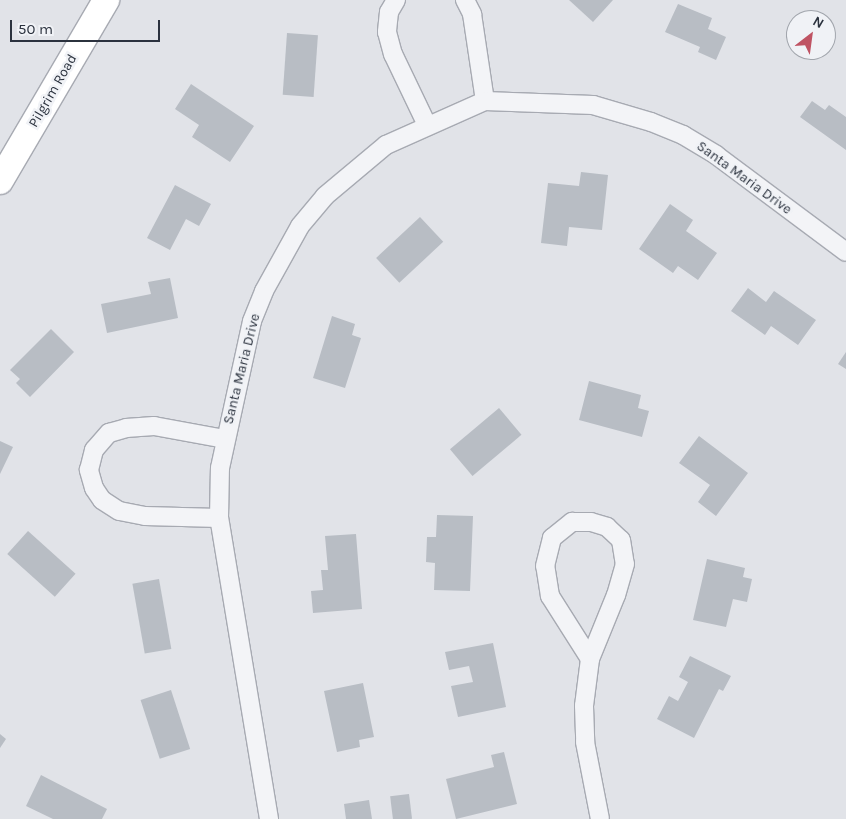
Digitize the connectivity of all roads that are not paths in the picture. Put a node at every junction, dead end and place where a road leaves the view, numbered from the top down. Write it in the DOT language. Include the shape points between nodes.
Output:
graph roads {
  1 [pos="106,0"];
  2 [pos="396,0"];
  3 [pos="465,0"];
  4 [pos="485,101"];
  5 [pos="428,125"];
  6 [pos="0,181"];
  7 [pos="846,252"];
  8 [pos="225,439"];
  9 [pos="219,518"];
  10 [pos="590,660"];
  11 [pos="269,819"];
  12 [pos="600,819"];
  1 -- 6 [label="main road, Pilgrim Road"];
  2 -- 5 [label="street" via="389,12 387,32 393,54"];
  3 -- 4 [label="street" via="472,14"];
  4 -- 5 [label="street, Santa Maria Drive"];
  4 -- 7 [label="street, Santa Maria Drive" via="593,105 651,122 716,155"];
  5 -- 8 [label="street, Santa Maria Drive" via="386,145 326,196 300,226 279,261 252,321"];
  8 -- 9 [label="street, Santa Maria Drive" via="220,468"];
  8 -- 9 [label="street" via="154,426 126,428 109,433 94,450 89,470 94,488 102,500 119,511 145,516"];
  9 -- 11 [label="street, Santa Maria Drive"];
  10 -- 10 [label="street" via="625,564 621,540 607,527 591,522 572,522 552,538 545,566 550,596"];
  10 -- 12 [label="street" via="584,706 585,742"];
}
